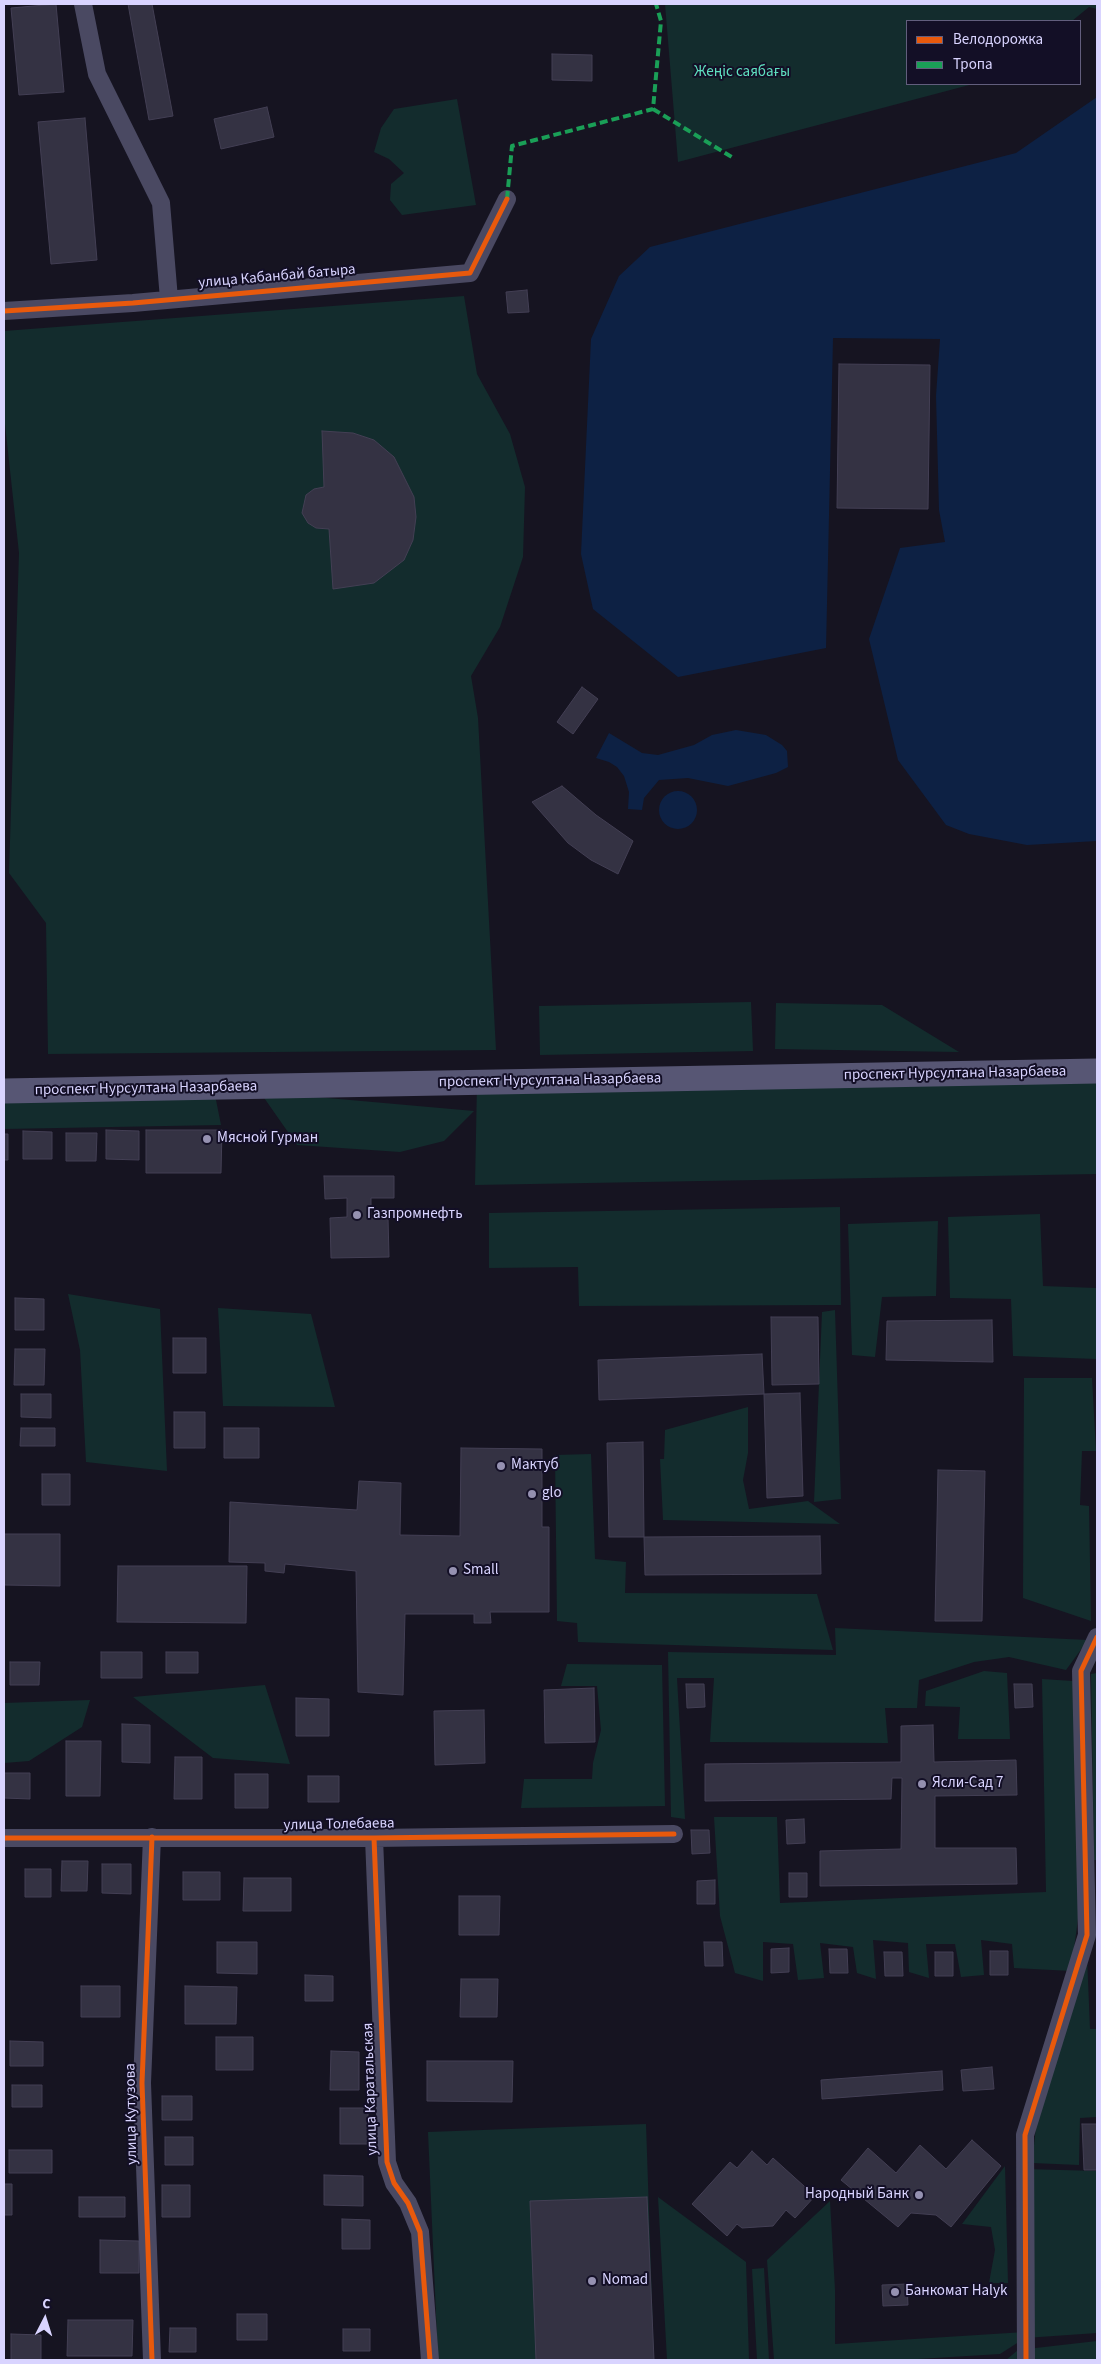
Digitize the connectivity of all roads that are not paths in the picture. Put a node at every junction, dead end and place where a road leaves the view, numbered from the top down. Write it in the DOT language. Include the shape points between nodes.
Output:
graph roads {
  1 [pos="83,4"];
  2 [pos="507,199"];
  3 [pos="169,300"];
  4 [pos="4,311"];
  5 [pos="1097,1071"];
  6 [pos="4,1092"];
  7 [pos="1097,1637"];
  8 [pos="674,1834"];
  9 [pos="152,1837"];
  10 [pos="4,1838"];
  11 [pos="374,1838"];
  12 [pos="152,2360"];
  13 [pos="430,2360"];
  14 [pos="1026,2360"];
  1 -- 3 [label="street" via="97,74 162,203"];
  2 -- 3 [label="street, улица Кабанбай батыра" via="470,274"];
  3 -- 4 [label="street, улица Кабанбай батыра"];
  5 -- 6 [label="main road, проспект Нурсултана Назарбаева"];
  7 -- 14 [label="street" via="1081,1671 1087,1935 1025,2135"];
  8 -- 11 [label="street, улица Толебаева"];
  9 -- 10 [label="street, улица Толебаева"];
  9 -- 11 [label="street, улица Толебаева"];
  9 -- 12 [label="street, улица Кутузова" via="142,2083"];
  11 -- 13 [label="street, улица Каратальская" via="387,2162 394,2183 408,2202 420,2232"];
}
